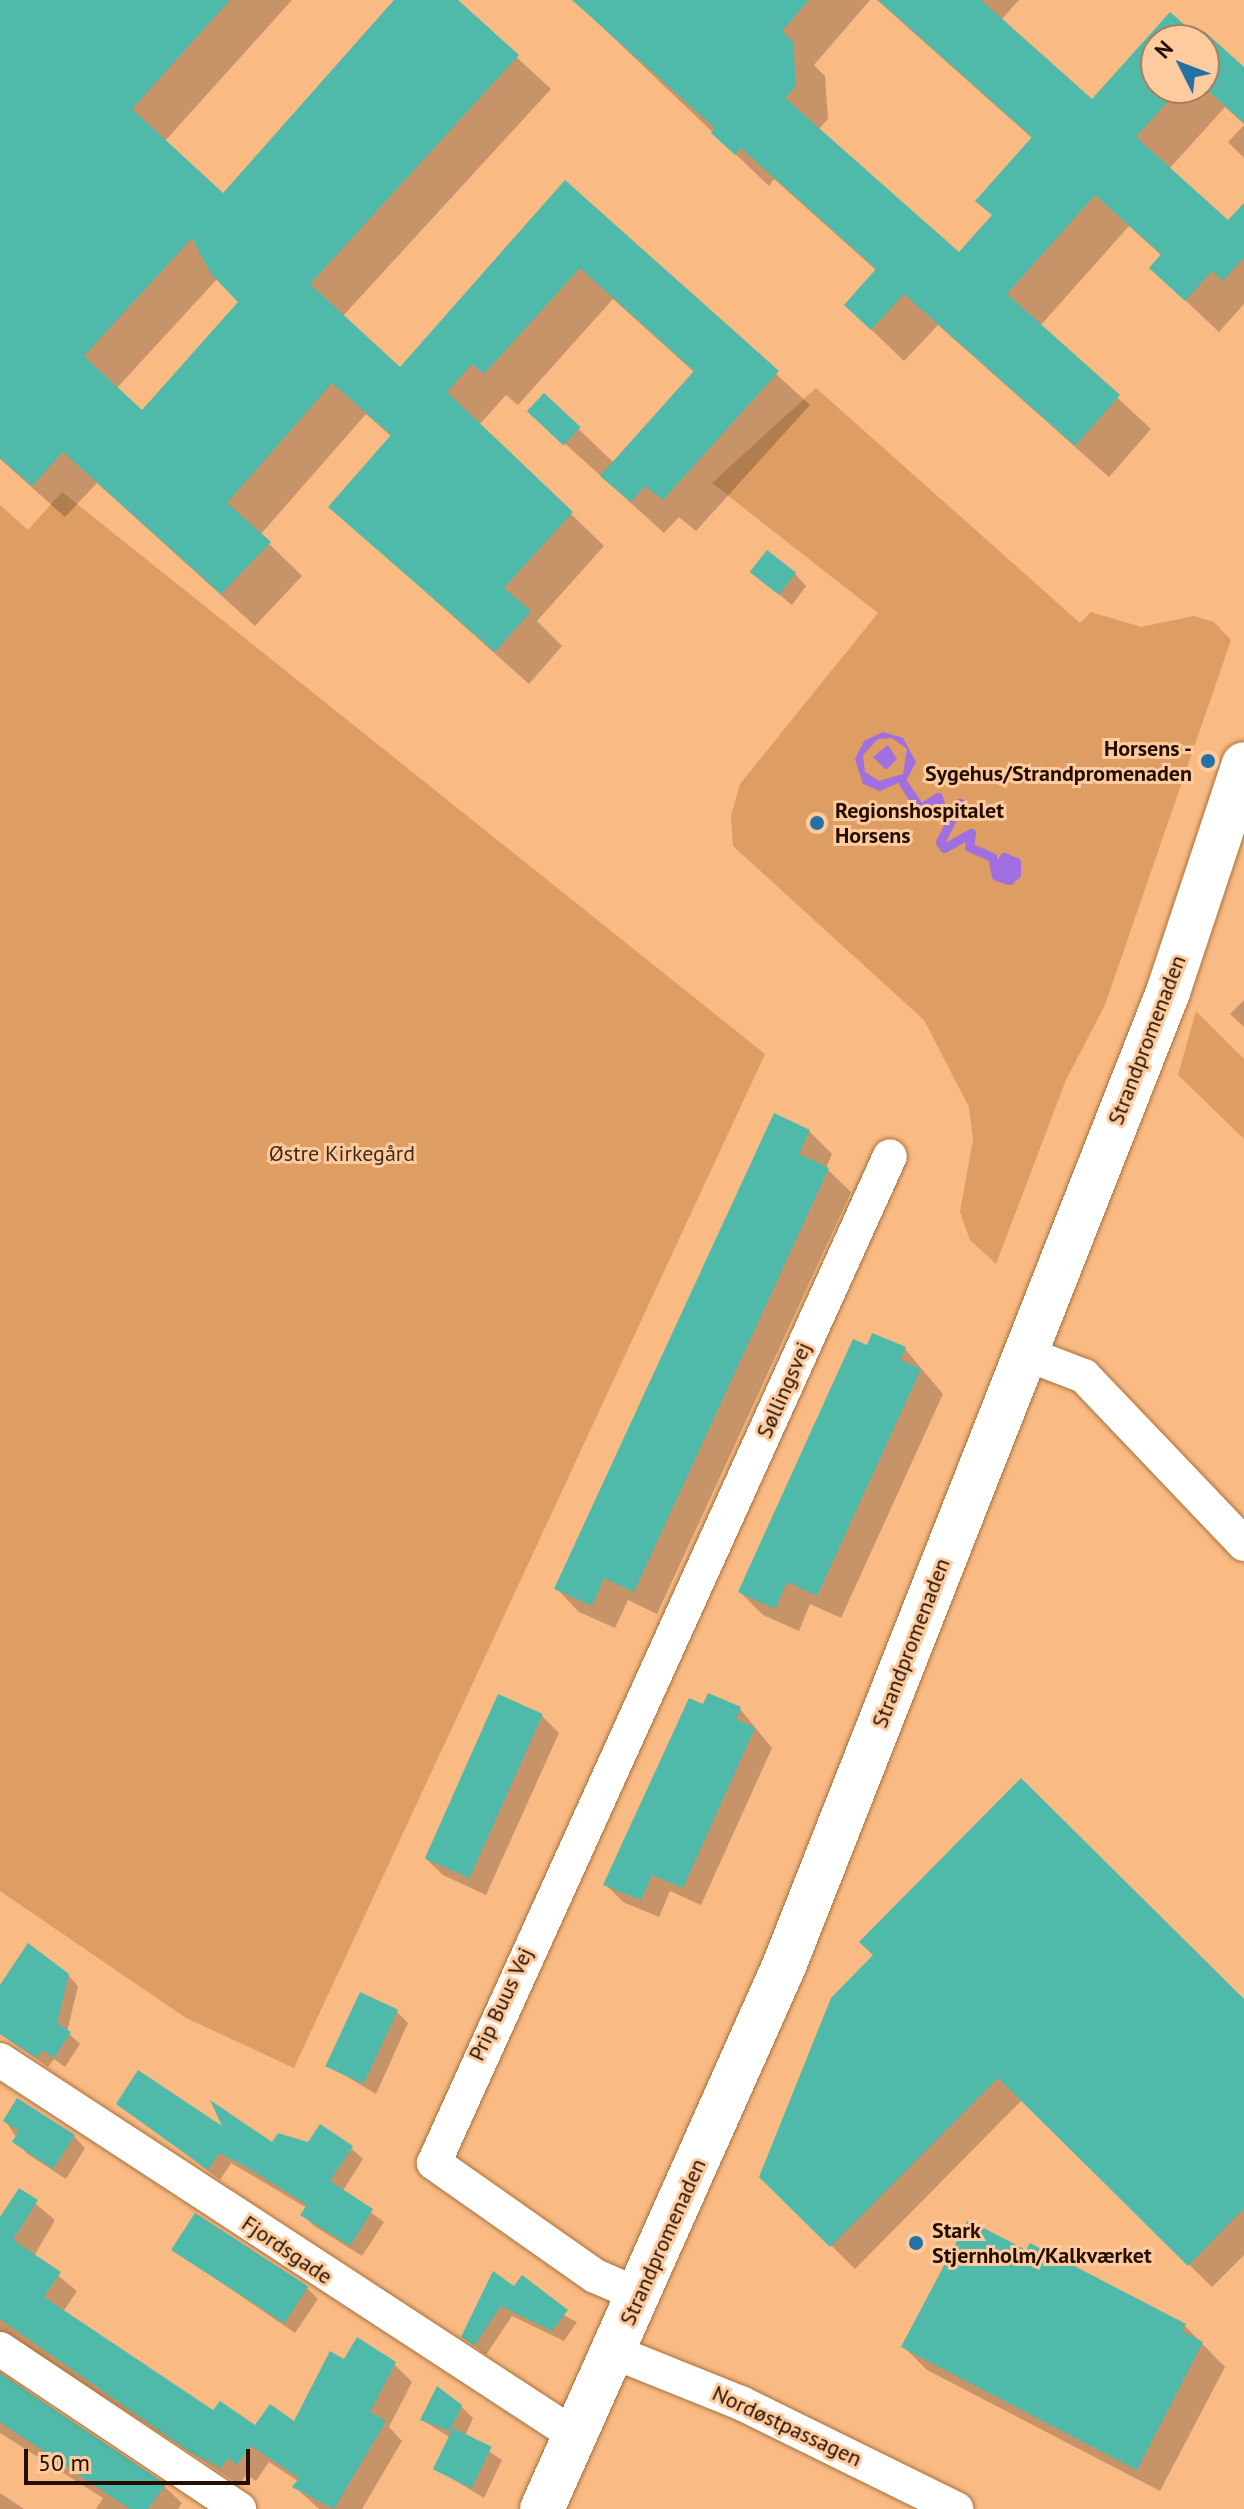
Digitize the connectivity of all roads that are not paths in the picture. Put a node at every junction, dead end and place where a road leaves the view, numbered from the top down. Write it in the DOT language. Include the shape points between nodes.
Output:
graph roads {
  1 [pos="1244,764"];
  2 [pos="890,1156"];
  3 [pos="1024,1353"];
  4 [pos="1244,1544"];
  5 [pos="677,1624"];
  6 [pos="0,2060"];
  7 [pos="639,2295"];
  8 [pos="0,2349"];
  9 [pos="614,2352"];
  10 [pos="576,2436"];
  11 [pos="239,2509"];
  12 [pos="542,2509"];
  13 [pos="956,2509"];
  1 -- 3 [label="street, Strandpromenaden" via="1168,992"];
  2 -- 5 [label="street, Søllingsvej"];
  3 -- 4 [label="street" via="1084,1376"];
  3 -- 7 [label="street, Strandpromenaden" via="784,1966"];
  5 -- 7 [label="street, Prip Buus Vej" via="434,2163 595,2276"];
  6 -- 10 [label="street, Fjordsgade"];
  7 -- 9 [label="street, Strandpromenaden"];
  8 -- 11 [label="street"];
  9 -- 10 [label="street, Strandpromenaden"];
  9 -- 13 [label="street, Nordøstpassagen" via="741,2403"];
  10 -- 12 [label="street, Strandpromenaden"];
}
